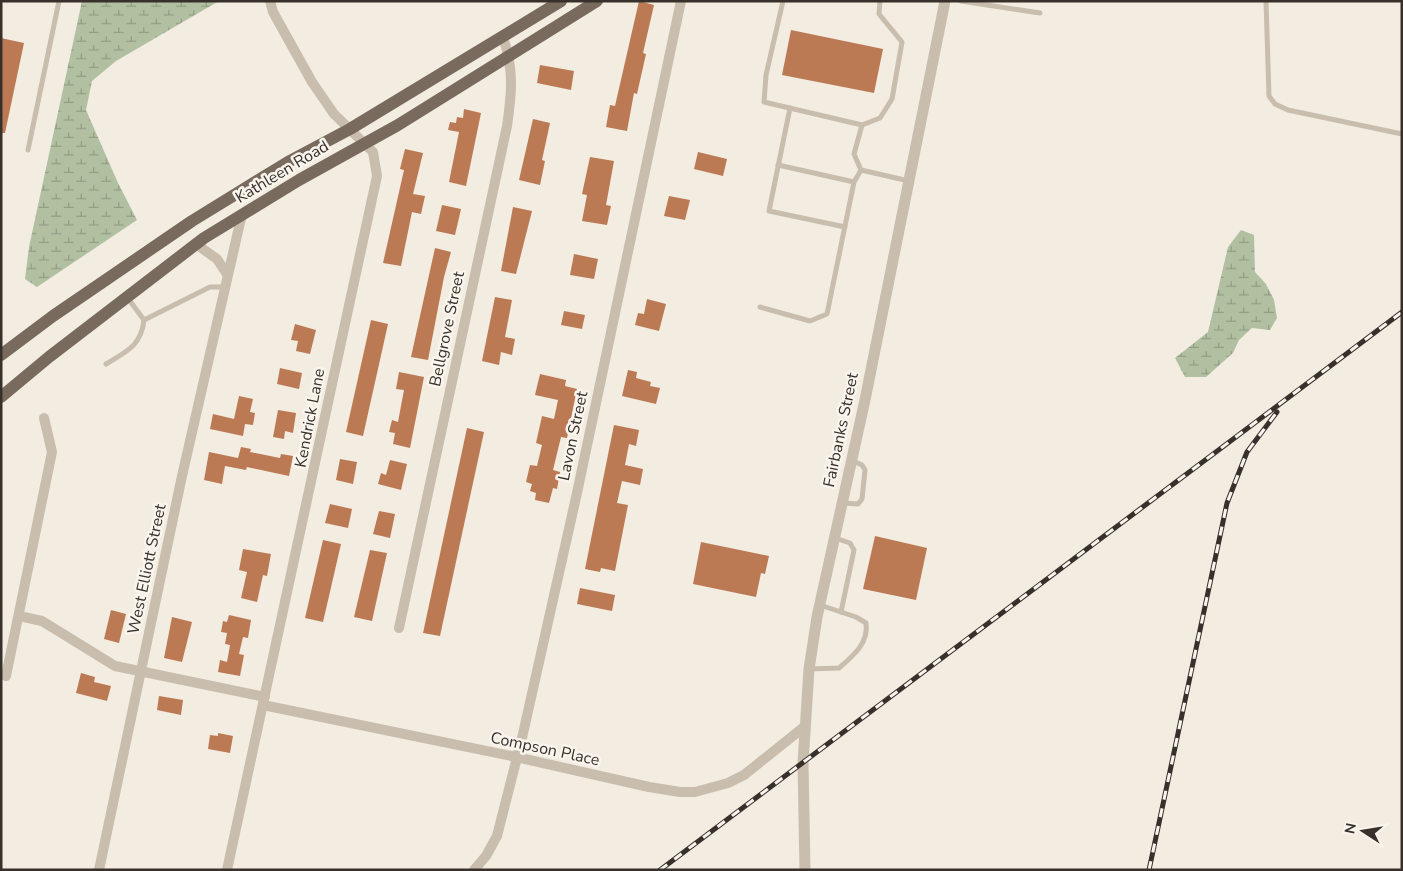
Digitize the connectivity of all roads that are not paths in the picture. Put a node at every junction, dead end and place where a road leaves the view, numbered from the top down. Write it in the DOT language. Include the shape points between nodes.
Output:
graph roads {
  1 [pos="59,1"];
  2 [pos="270,1"];
  3 [pos="561,1"];
  4 [pos="597,1"];
  5 [pos="681,1"];
  6 [pos="783,1"];
  7 [pos="880,1"];
  8 [pos="945,1"];
  9 [pos="961,1"];
  10 [pos="1266,1"];
  11 [pos="1040,13"];
  12 [pos="503,36"];
  13 [pos="509,57"];
  14 [pos="790,108"];
  15 [pos="862,125"];
  16 [pos="350,129"];
  17 [pos="1402,134"];
  18 [pos="364,143"];
  19 [pos="28,150"];
  20 [pos="778,165"];
  21 [pos="860,170"];
  22 [pos="909,181"];
  23 [pos="854,182"];
  24 [pos="242,214"];
  25 [pos="845,228"];
  26 [pos="196,244"];
  27 [pos="227,274"];
  28 [pos="224,287"];
  29 [pos="126,297"];
  30 [pos="760,307"];
  31 [pos="144,320"];
  32 [pos="1,355"];
  33 [pos="106,364"];
  34 [pos="1,397"];
  35 [pos="44,418"];
  36 [pos="852,460"];
  37 [pos="842,503"];
  38 [pos="835,538"];
  39 [pos="820,605"];
  40 [pos="841,612"];
  41 [pos="19,616"];
  42 [pos="399,628"];
  43 [pos="809,669"];
  44 [pos="141,671"];
  45 [pos="6,676"];
  46 [pos="264,701"];
  47 [pos="804,728"];
  48 [pos="516,757"];
  49 [pos="99,870"];
  50 [pos="227,870"];
  51 [pos="474,870"];
  52 [pos="805,870"];
  1 -- 19 [label="lane"];
  2 -- 16 [label="street, Kendrick Lane" via="312,82 334,114"];
  3 -- 12 [label="main road, Kathleen Road"];
  4 -- 13 [label="main road, Kathleen Road"];
  5 -- 48 [label="street, Lavon Street" via="577,493"];
  6 -- 14 [label="lane" via="766,75 764,102"];
  7 -- 15 [label="lane" via="879,14 902,42 892,99 880,118"];
  8 -- 22 [label="street, Fairbanks Street"];
  9 -- 11 [label="lane"];
  10 -- 17 [label="lane" via="1269,96 1275,104 1288,110"];
  12 -- 13 [label="street, Bellgrove Street"];
  12 -- 16 [label="main road, Kathleen Road"];
  13 -- 18 [label="main road, Kathleen Road"];
  13 -- 42 [label="street, Bellgrove Street" via="512,87 507,126"];
  14 -- 15 [label="lane"];
  14 -- 20 [label="lane"];
  15 -- 21 [label="lane" via="854,154"];
  16 -- 18 [label="street, Kendrick Lane"];
  16 -- 32 [label="main road, Kathleen Road" via="288,162 192,221 52,316"];
  18 -- 24 [label="main road, Kathleen Road"];
  18 -- 46 [label="street, Kendrick Lane" via="373,152 377,176"];
  20 -- 23 [label="lane"];
  20 -- 25 [label="lane" via="769,211"];
  21 -- 22 [label="lane"];
  21 -- 23 [label="lane"];
  22 -- 36 [label="street, Fairbanks Street"];
  23 -- 25 [label="lane"];
  24 -- 26 [label="main road, Kathleen Road"];
  24 -- 27 [label="street, West Elliott Street"];
  25 -- 30 [label="lane" via="827,314 810,321"];
  26 -- 27 [label="street" via="218,259"];
  26 -- 29 [label="main road, Kathleen Road"];
  27 -- 28 [label="street, West Elliott Street"];
  28 -- 31 [label="lane" via="210,287"];
  28 -- 44 [label="street, West Elliott Street"];
  29 -- 31 [label="lane"];
  29 -- 34 [label="main road, Kathleen Road"];
  31 -- 33 [label="lane" via="135,346"];
  35 -- 41 [label="street" via="52,452"];
  36 -- 37 [label="street, Fairbanks Street"];
  36 -- 37 [label="lane" via="865,470 862,498 858,504"];
  37 -- 38 [label="street, Fairbanks Street"];
  38 -- 39 [label="street, Fairbanks Street"];
  38 -- 40 [label="lane" via="850,543 854,550"];
  39 -- 40 [label="lane"];
  39 -- 43 [label="street, Fairbanks Street"];
  40 -- 43 [label="lane" via="866,623 867,630 860,649 839,668"];
  41 -- 44 [label="street, Compson Place" via="42,621 104,662"];
  41 -- 45 [label="street"];
  43 -- 47 [label="street, Fairbanks Street"];
  44 -- 46 [label="street, Compson Place"];
  44 -- 49 [label="street, West Elliott Street"];
  46 -- 48 [label="street, Compson Place"];
  46 -- 50 [label="street, Kendrick Lane"];
  47 -- 48 [label="street, Compson Place" via="744,775 712,789 695,792 649,788"];
  47 -- 52 [label="street, Fairbanks Street"];
  48 -- 51 [label="street, Lavon Street" via="497,836"];
}
